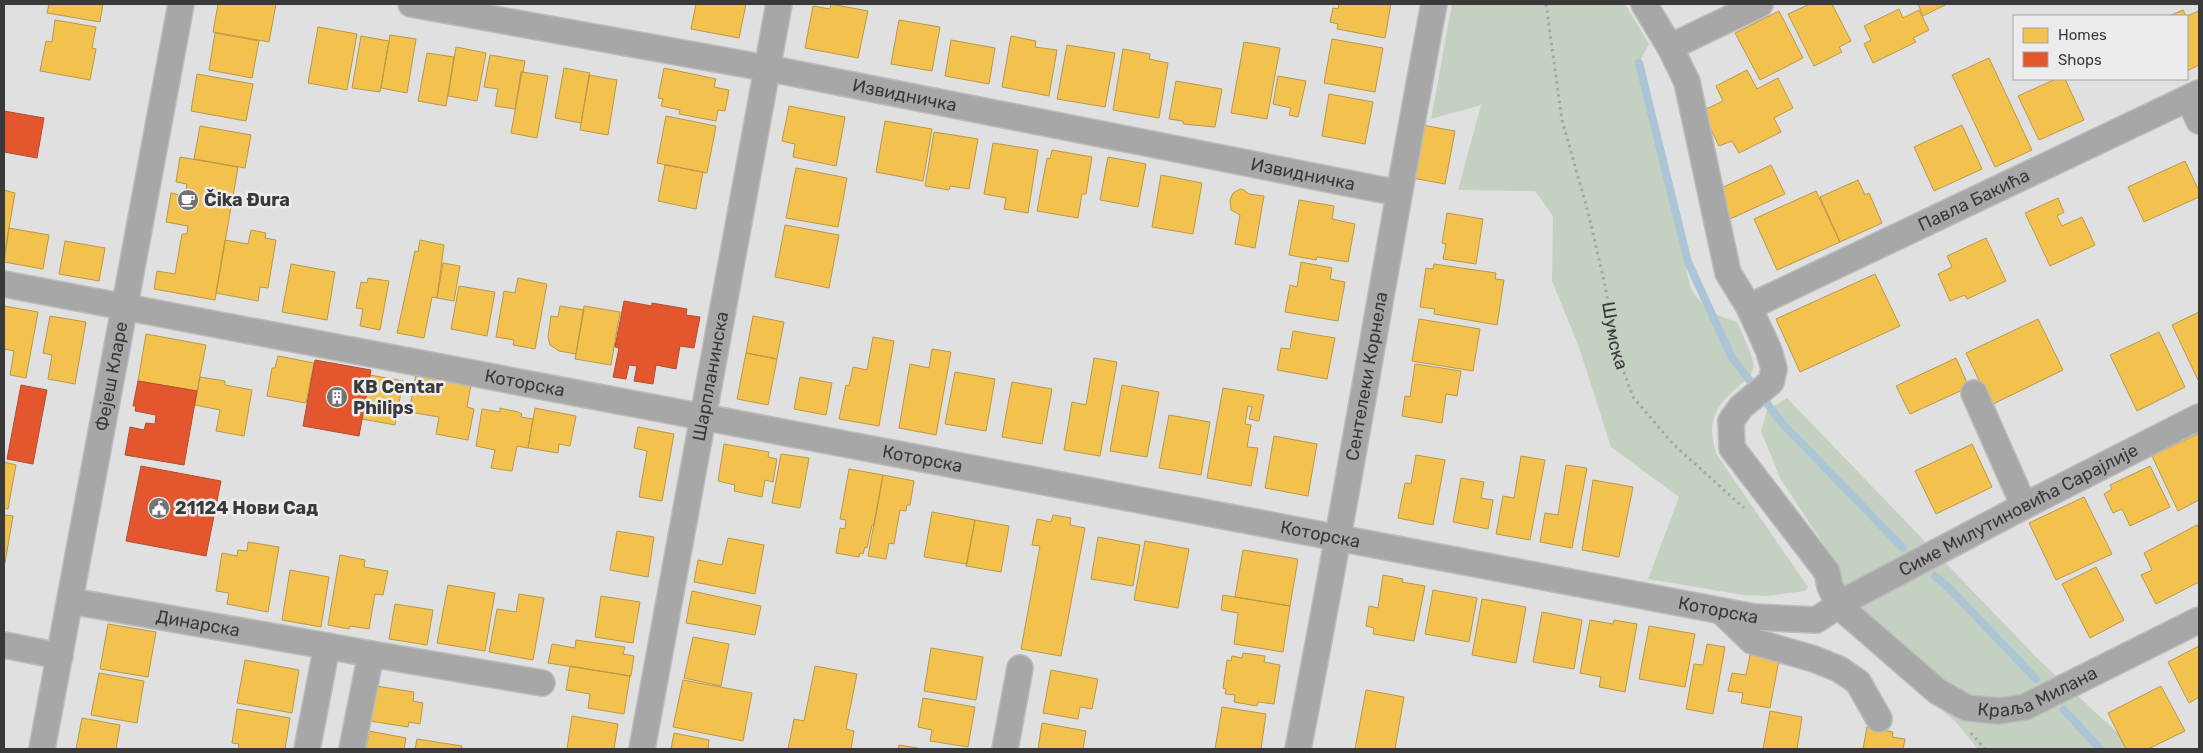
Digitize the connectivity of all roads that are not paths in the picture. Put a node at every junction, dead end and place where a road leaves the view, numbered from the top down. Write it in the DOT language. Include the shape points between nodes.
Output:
graph roads {
  1 [pos="181,4"];
  2 [pos="411,4"];
  3 [pos="779,4"];
  4 [pos="1434,4"];
  5 [pos="1644,4"];
  6 [pos="1760,4"];
  7 [pos="1670,47"];
  8 [pos="766,68"];
  9 [pos="2194,96"];
  10 [pos="2199,121"];
  11 [pos="1398,193"];
  12 [pos="4,284"];
  13 [pos="124,306"];
  14 [pos="1749,307"];
  15 [pos="1974,393"];
  16 [pos="2199,417"];
  17 [pos="702,418"];
  18 [pos="2024,506"];
  19 [pos="1340,537"];
  20 [pos="70,601"];
  21 [pos="1839,606"];
  22 [pos="1721,611"];
  23 [pos="2199,620"];
  24 [pos="4,645"];
  25 [pos="327,646"];
  26 [pos="371,654"];
  27 [pos="60,656"];
  28 [pos="1020,668"];
  29 [pos="542,683"];
  30 [pos="1879,719"];
  31 [pos="42,749"];
  32 [pos="307,749"];
  33 [pos="352,749"];
  34 [pos="642,749"];
  35 [pos="1005,749"];
  36 [pos="1298,749"];
  1 -- 13 [label="street, Фејеш Кларе"];
  2 -- 8 [label="street, Извидничка"];
  3 -- 8 [label="street, Шарпланинска"];
  4 -- 11 [label="street, Сентелеки Корнела"];
  5 -- 7 [label="street"];
  6 -- 7 [label="street"];
  7 -- 14 [label="street" via="1687,82 1728,273"];
  8 -- 11 [label="street, Извидничка"];
  8 -- 17 [label="street, Шарпланинска"];
  9 -- 10 [label="street"];
  9 -- 14 [label="street, Павла Бакића"];
  11 -- 19 [label="street, Сентелеки Корнела"];
  12 -- 13 [label="street, Которска"];
  13 -- 17 [label="street, Которска"];
  13 -- 20 [label="street, Фејеш Кларе"];
  14 -- 21 [label="street" via="1774,369 1771,382 1741,407 1731,421 1732,448 1827,572"];
  15 -- 18 [label="street"];
  16 -- 18 [label="street, Симе Милутиновића Сарајлије"];
  17 -- 19 [label="street, Которска"];
  17 -- 34 [label="street, Шарпланинска"];
  18 -- 21 [label="street, Симе Милутиновића Сарајлије"];
  19 -- 22 [label="street, Которска"];
  19 -- 36 [label="street, Сентелеки Корнела"];
  20 -- 25 [label="street, Динарска"];
  20 -- 27 [label="street, Фејеш Кларе"];
  21 -- 22 [label="street, Которска" via="1816,620 1754,617"];
  21 -- 23 [label="street, Краља Милана" via="1967,717 2025,707"];
  22 -- 30 [label="street" via="1752,641 1839,669 1858,682"];
  24 -- 27 [label="street"];
  25 -- 26 [label="street, Динарска"];
  25 -- 32 [label="street"];
  26 -- 29 [label="street, Динарска"];
  26 -- 33 [label="street"];
  27 -- 31 [label="street, Фејеш Кларе"];
  28 -- 35 [label="street"];
}
